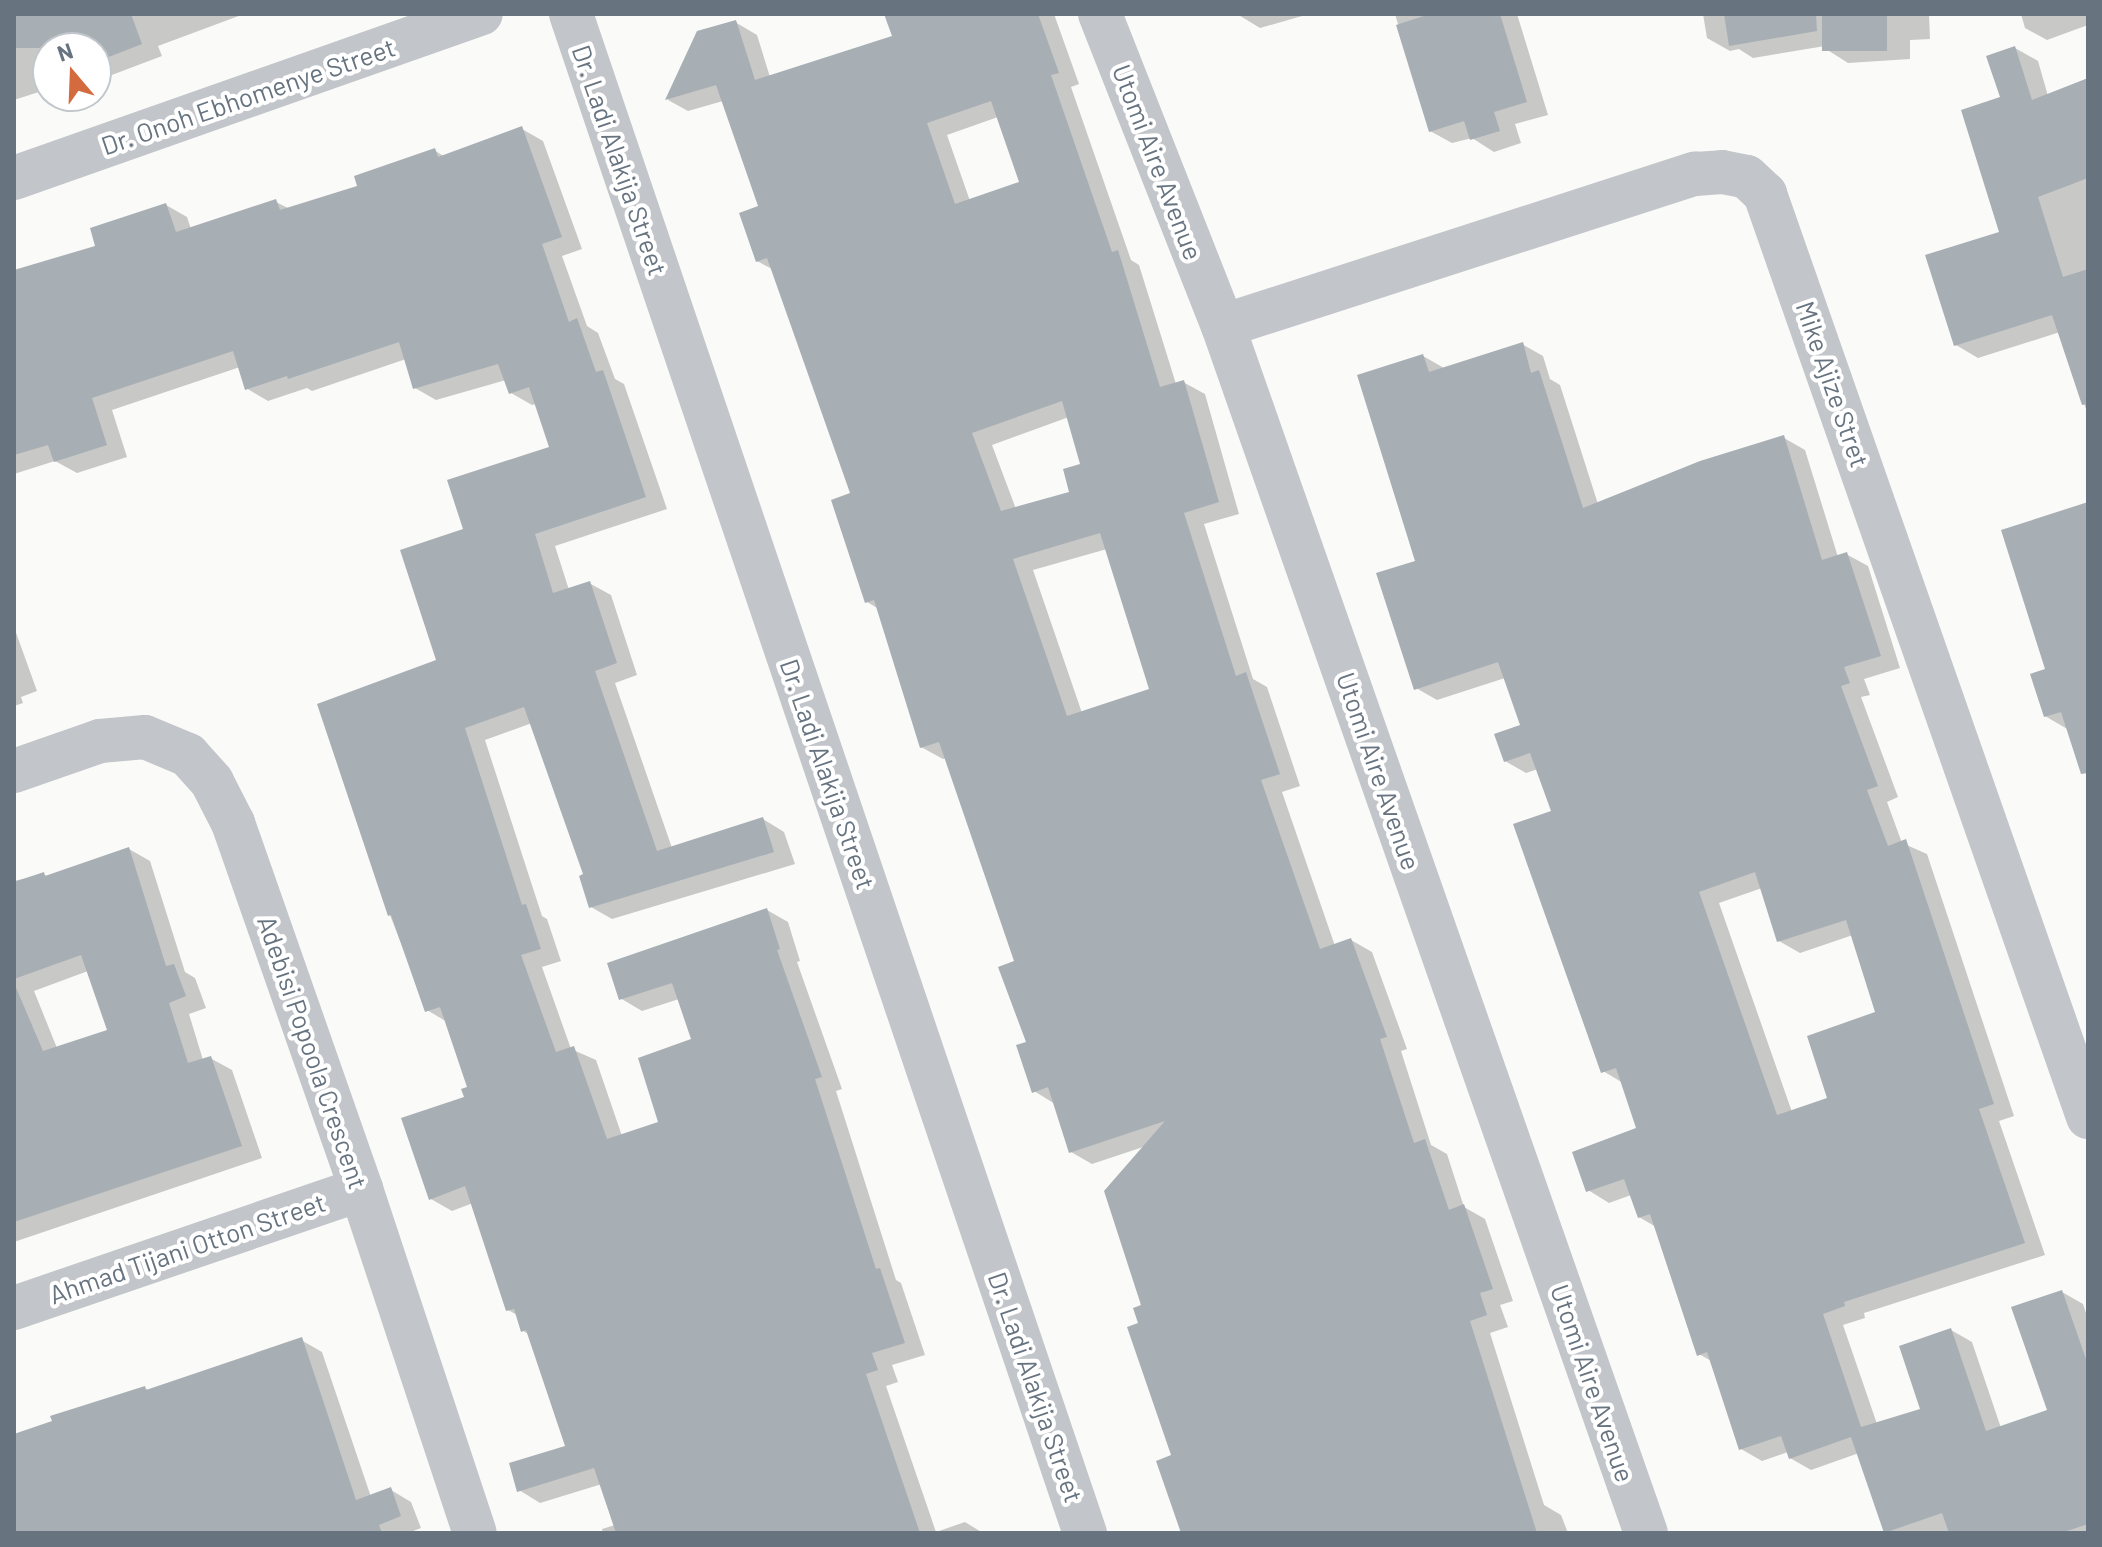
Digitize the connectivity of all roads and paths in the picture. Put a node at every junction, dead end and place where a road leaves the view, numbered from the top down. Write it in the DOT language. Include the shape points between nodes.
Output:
graph roads {
  1 [pos="481,14"];
  2 [pos="571,14"];
  3 [pos="1100,14"];
  4 [pos="14,178"];
  5 [pos="1223,326"];
  6 [pos="14,771"];
  7 [pos="2088,1117"];
  8 [pos="361,1189"];
  9 [pos="14,1308"];
  10 [pos="475,1533"];
  11 [pos="1085,1533"];
  12 [pos="1646,1533"];
  1 -- 4 [label="street, Dr. Onoh Ebhomenye Street"];
  2 -- 11 [label="street, Dr. Ladi Alakija Street"];
  3 -- 5 [label="street, Utomi Aire Avenue"];
  5 -- 7 [label="street, Mike Ajize Stret" via="1695,174 1747,177 1765,194"];
  5 -- 12 [label="street, Utomi Aire Avenue"];
  6 -- 8 [label="street, Adebisi Popoola Crescent" via="100,741 145,737 188,755 212,782 233,823"];
  8 -- 9 [label="street, Ahmad Tijani Otton Street"];
  8 -- 10 [label="street, Adebisi Popoola Crescent"];
}
